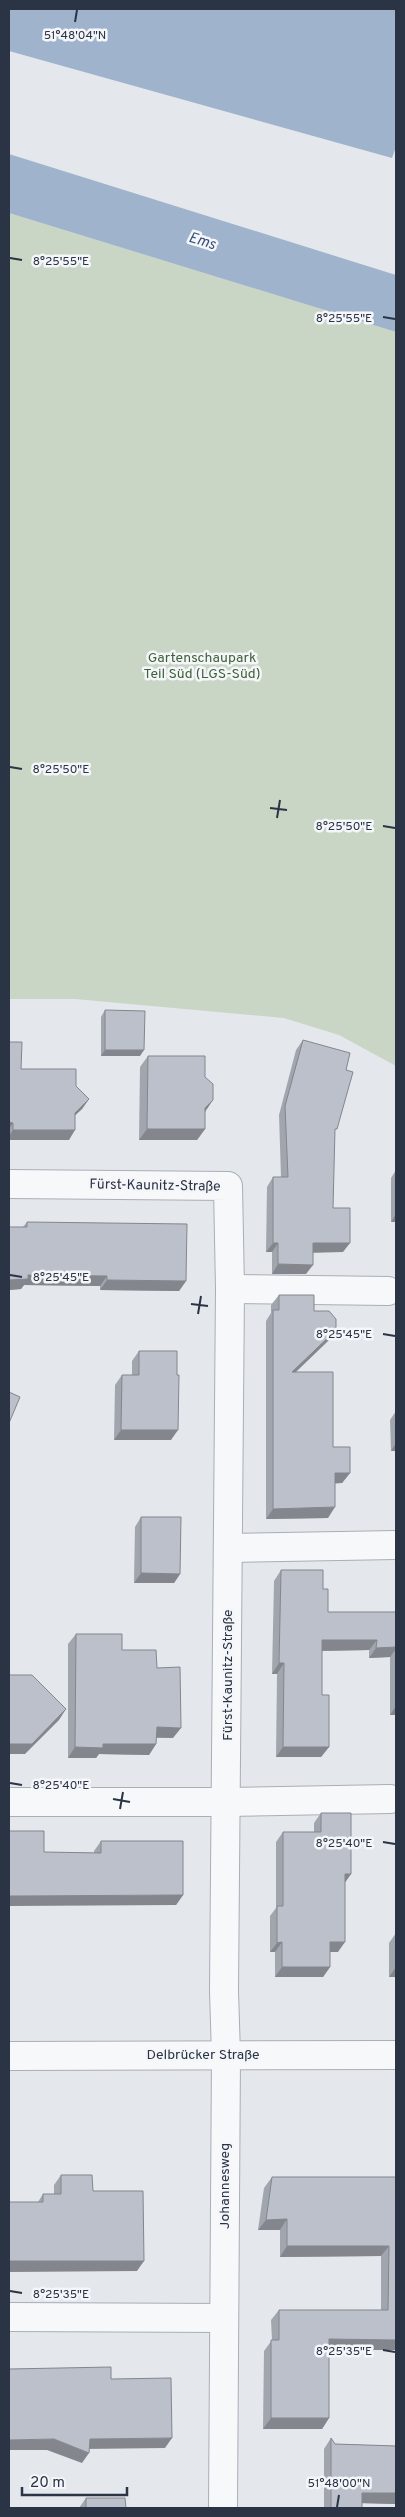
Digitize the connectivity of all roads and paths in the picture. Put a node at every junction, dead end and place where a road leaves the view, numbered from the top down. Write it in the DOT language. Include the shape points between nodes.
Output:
graph roads {
  1 [pos="9,1184"];
  2 [pos="230,1289"];
  3 [pos="388,1291"];
  4 [pos="396,1545"];
  5 [pos="228,1548"];
  6 [pos="390,1799"];
  7 [pos="9,1802"];
  8 [pos="227,1802"];
  9 [pos="226,2055"];
  10 [pos="396,2055"];
  11 [pos="9,2056"];
  12 [pos="9,2317"];
  13 [pos="224,2318"];
  14 [pos="223,2508"];
  1 -- 2 [label="street, Fürst-Kaunitz-Straße" via="228,1186"];
  2 -- 3 [label="street"];
  2 -- 5 [label="street, Fürst-Kaunitz-Straße"];
  4 -- 5 [label="street"];
  5 -- 8 [label="street, Fürst-Kaunitz-Straße"];
  6 -- 8 [label="street"];
  7 -- 8 [label="street"];
  8 -- 9 [label="street, Fürst-Kaunitz-Straße"];
  9 -- 10 [label="street, Delbrücker Straße"];
  9 -- 11 [label="street, Delbrücker Straße"];
  9 -- 13 [label="street, Johannesweg"];
  12 -- 13 [label="street"];
  13 -- 14 [label="street, Johannesweg"];
}
